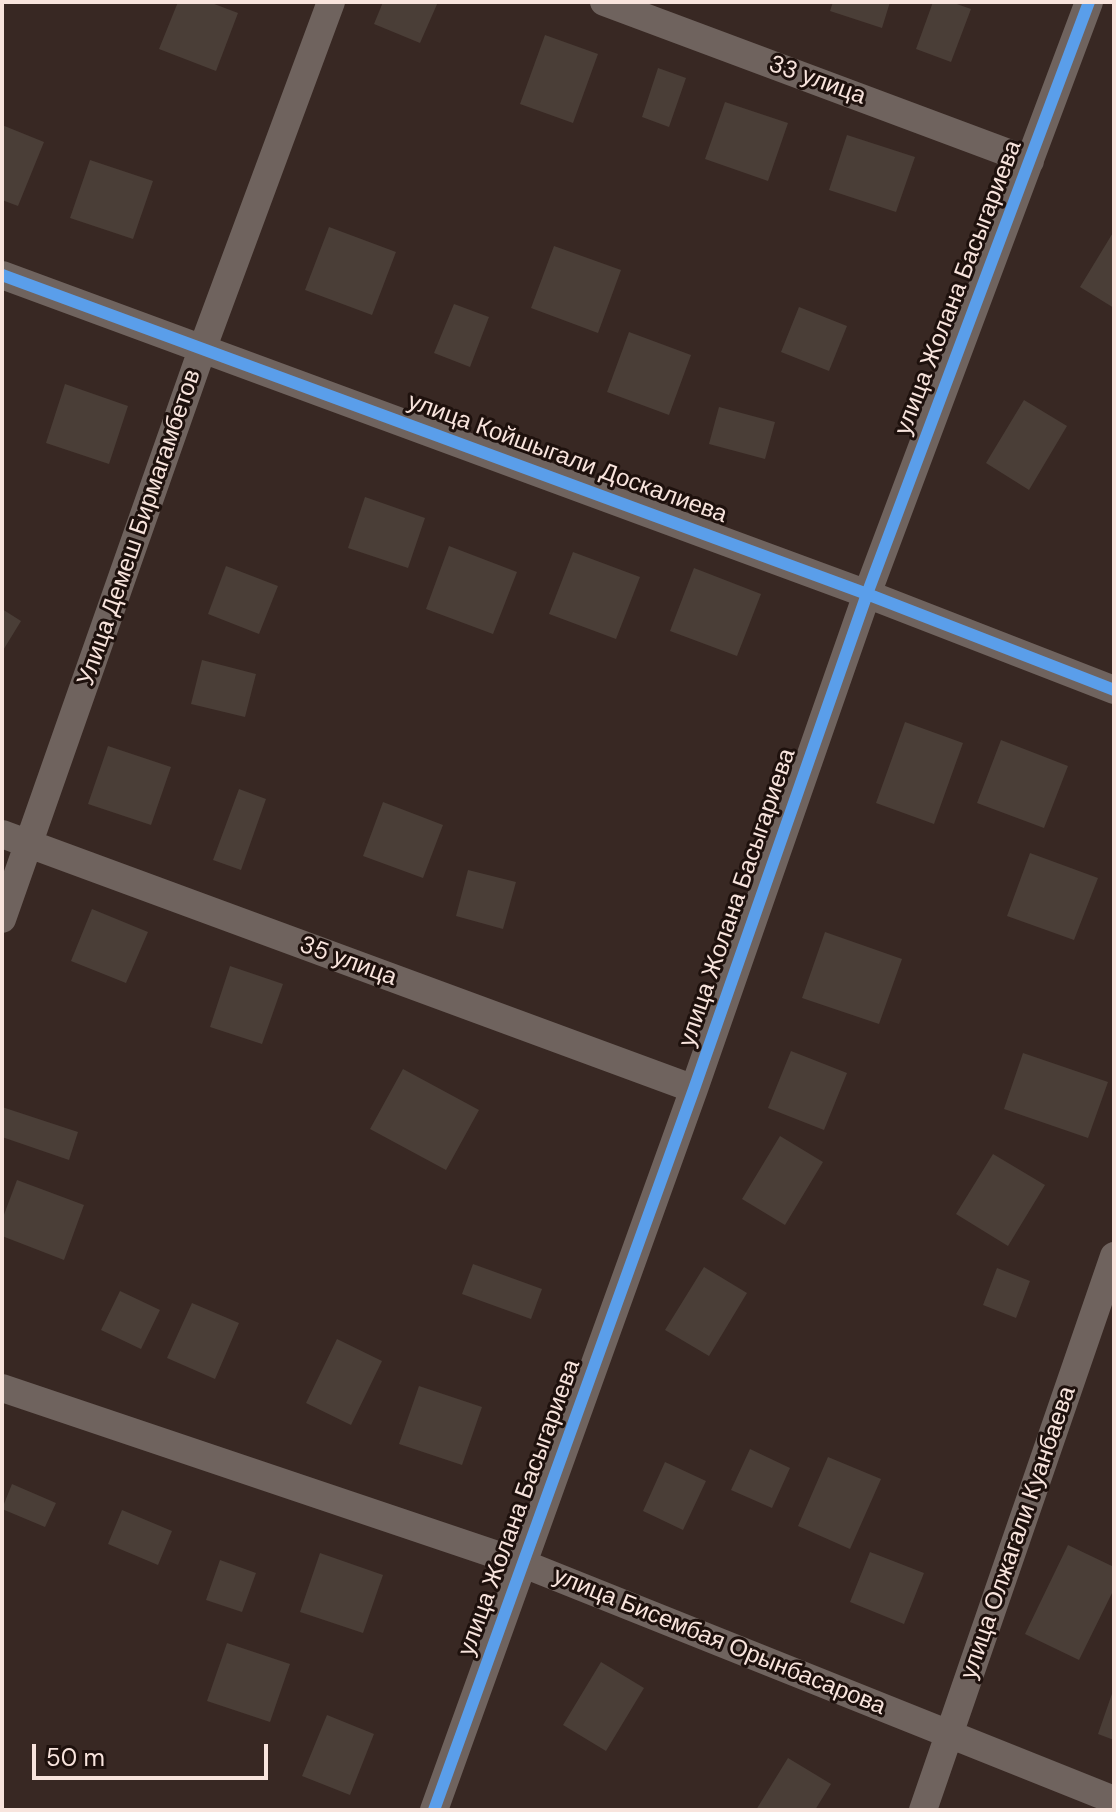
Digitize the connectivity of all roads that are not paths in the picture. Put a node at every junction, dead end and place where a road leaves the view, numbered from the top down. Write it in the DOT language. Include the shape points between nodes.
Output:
graph roads {
  1 [pos="331,2"];
  2 [pos="604,2"];
  3 [pos="1089,2"];
  4 [pos="1030,161"];
  5 [pos="2,275"];
  6 [pos="203,347"];
  7 [pos="867,594"];
  8 [pos="1114,690"];
  9 [pos="15,839"];
  10 [pos="2,919"];
  11 [pos="694,1089"];
  12 [pos="1114,1256"];
  13 [pos="2,1388"];
  14 [pos="524,1564"];
  15 [pos="950,1735"];
  16 [pos="1114,1800"];
  17 [pos="434,1810"];
  18 [pos="923,1810"];
  1 -- 6 [label="street, Улица Демеш Бирмагамбетов"];
  2 -- 4 [label="street, 33 улица"];
  3 -- 4 [label="street, улица Жолана Басыгариева"];
  4 -- 7 [label="street, улица Жолана Басыгариева"];
  5 -- 6 [label="street, улица Койшыгали Доскалиева"];
  6 -- 7 [label="street, улица Койшыгали Доскалиева"];
  6 -- 9 [label="street, Улица Демеш Бирмагамбетов"];
  7 -- 8 [label="street, улица Койшыгали Доскалиева"];
  7 -- 11 [label="street, улица Жолана Басыгариева"];
  9 -- 10 [label="street, Улица Демеш Бирмагамбетов"];
  9 -- 11 [label="street, 35 улица"];
  11 -- 14 [label="street, улица Жолана Басыгариева"];
  12 -- 15 [label="street, улица Олжагали Куанбаева"];
  13 -- 14 [label="street, улица Бисембая Орынбасарова"];
  14 -- 15 [label="street, улица Бисембая Орынбасарова"];
  14 -- 17 [label="street, улица Жолана Басыгариева"];
  15 -- 16 [label="street, улица Бисембая Орынбасарова"];
  15 -- 18 [label="street, улица Олжагали Куанбаева"];
}
